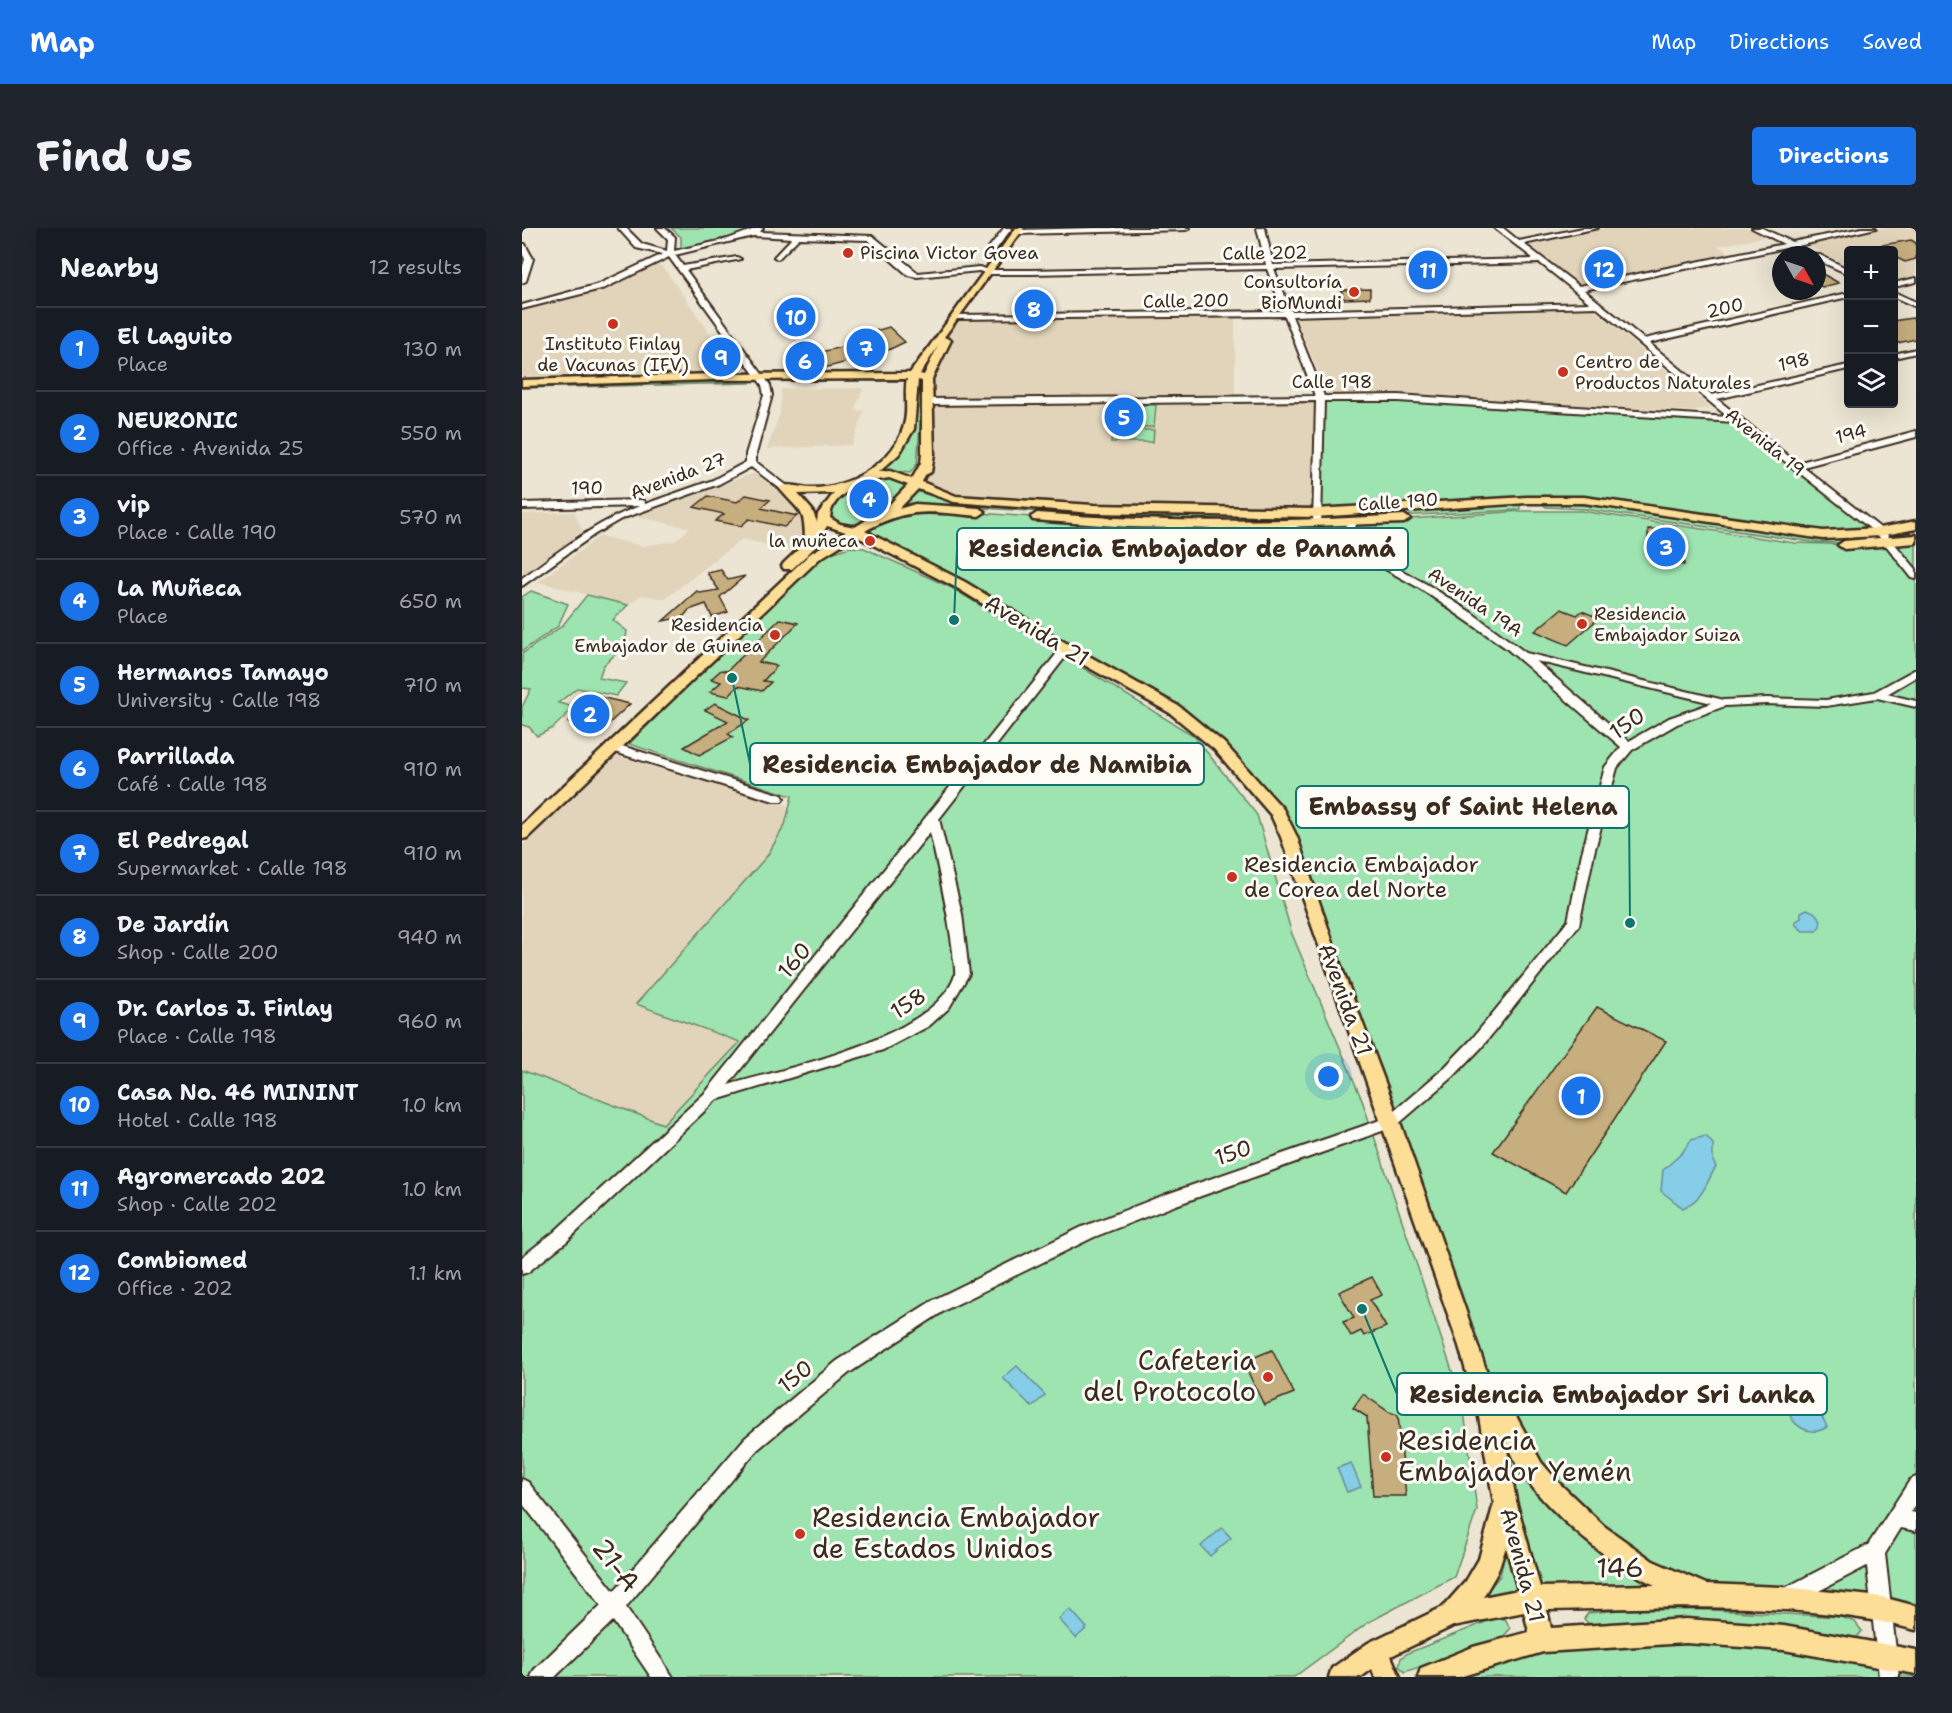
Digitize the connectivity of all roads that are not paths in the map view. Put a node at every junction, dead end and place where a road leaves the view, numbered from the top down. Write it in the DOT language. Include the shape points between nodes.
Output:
graph roads {
  1 [pos="622,228"];
  2 [pos="661,228"];
  3 [pos="762,228"];
  4 [pos="1186,228"];
  5 [pos="1261,228"];
  6 [pos="1498,228"];
  7 [pos="1559,228"];
  8 [pos="1594,228"];
  9 [pos="1756,228"];
  10 [pos="1872,228"];
  11 [pos="1015,229"];
  12 [pos="752,234"];
  13 [pos="797,236"];
  14 [pos="1554,236"];
  15 [pos="1519,243"];
  16 [pos="1791,245"];
  17 [pos="522,246"];
  18 [pos="670,254"];
  19 [pos="988,254"];
  20 [pos="778,257"];
  21 [pos="737,259"];
  22 [pos="1541,261"];
  23 [pos="1826,261"];
  24 [pos="1270,268"];
  25 [pos="680,269"];
  26 [pos="1844,270"];
  27 [pos="988,272"];
  28 [pos="1916,280"];
  29 [pos="522,281"];
  30 [pos="1898,284"];
  31 [pos="1578,289"];
  32 [pos="1844,296"];
  33 [pos="1898,296"];
  34 [pos="1597,305"];
  35 [pos="1916,305"];
  36 [pos="522,308"];
  37 [pos="1287,314"];
  38 [pos="955,317"];
  39 [pos="1643,342"];
  40 [pos="1916,351"];
  41 [pos="1898,355"];
  42 [pos="922,361"];
  43 [pos="1844,368"];
  44 [pos="889,379"];
  45 [pos="927,379"];
  46 [pos="763,381"];
  47 [pos="522,382"];
  48 [pos="913,384"];
  49 [pos="522,391"];
  50 [pos="1320,398"];
  51 [pos="1711,398"];
  52 [pos="927,402"];
  53 [pos="1737,420"];
  54 [pos="1916,434"];
  55 [pos="927,462"];
  56 [pos="751,463"];
  57 [pos="1795,466"];
  58 [pos="863,478"];
  59 [pos="914,484"];
  60 [pos="849,486"];
  61 [pos="785,488"];
  62 [pos="934,493"];
  63 [pos="653,503"];
  64 [pos="582,505"];
  65 [pos="522,506"];
  66 [pos="1529,506"];
  67 [pos="824,517"];
  68 [pos="1351,517"];
  69 [pos="879,518"];
  70 [pos="1315,518"];
  71 [pos="1282,519"];
  72 [pos="1916,525"];
  73 [pos="854,530"];
  74 [pos="592,531"];
  75 [pos="1880,531"];
  76 [pos="1916,538"];
  77 [pos="1889,542"];
  78 [pos="1343,543"];
  79 [pos="889,549"];
  80 [pos="812,550"];
  81 [pos="1915,574"];
  82 [pos="522,583"];
  83 [pos="1065,649"];
  84 [pos="1525,655"];
  85 [pos="1916,672"];
  86 [pos="1877,695"];
  87 [pos="1724,703"];
  88 [pos="1916,704"];
  89 [pos="612,747"];
  90 [pos="1628,747"];
  91 [pos="778,798"];
  92 [pos="933,819"];
  93 [pos="522,820"];
  94 [pos="522,834"];
  95 [pos="711,1096"];
  96 [pos="1391,1122"];
  97 [pos="522,1267"];
  98 [pos="1469,1346"];
  99 [pos="1916,1486"];
  100 [pos="522,1488"];
  101 [pos="1505,1501"];
  102 [pos="1907,1520"];
  103 [pos="1875,1552"];
  104 [pos="1708,1596"];
  105 [pos="1532,1599"];
  106 [pos="1782,1599"];
  107 [pos="614,1606"];
  108 [pos="1882,1609"];
  109 [pos="1451,1615"];
  110 [pos="1916,1618"];
  111 [pos="1543,1640"];
  112 [pos="1376,1651"];
  113 [pos="1916,1662"];
  114 [pos="1887,1666"];
  115 [pos="540,1677"];
  116 [pos="663,1677"];
  117 [pos="1341,1677"];
  118 [pos="1388,1677"];
  119 [pos="1430,1677"];
  1 -- 18 [label="street" via="639,246"];
  2 -- 18 [label="street" via="672,239"];
  3 -- 12 [label="street"];
  4 -- 11 [label="street"];
  5 -- 24 [label="street"];
  6 -- 15 [label="street, Avenida 19"];
  7 -- 14 [label="street"];
  8 -- 14 [label="street"];
  9 -- 16 [label="street"];
  10 -- 16 [label="street"];
  11 -- 19 [label="street"];
  11 -- 27 [label="main road"];
  12 -- 13 [label="street, Calle 202"];
  12 -- 18 [label="street"];
  13 -- 20 [label="street"];
  13 -- 27 [label="street, Calle 202" via="870,238 913,274 979,269"];
  14 -- 15 [label="street"];
  15 -- 22 [label="street, Avenida 19"];
  16 -- 31 [label="street"];
  17 -- 29 [label="street" via="529,259"];
  18 -- 25 [label="street"];
  18 -- 36 [label="street" via="602,286"];
  21 -- 25 [label="street"];
  22 -- 24 [label="street, Calle 202"];
  22 -- 31 [label="street, Avenida 19"];
  23 -- 26 [label="street"];
  24 -- 27 [label="street, Calle 202"];
  24 -- 37 [label="street"];
  25 -- 46 [label="street"];
  27 -- 38 [label="main road"];
  28 -- 30 [label="street"];
  31 -- 34 [label="street, Avenida 19"];
  32 -- 39 [label="street, 200"];
  33 -- 35 [label="street"];
  34 -- 37 [label="street, Calle 200"];
  34 -- 39 [label="street, Avenida 19"];
  37 -- 38 [label="street, Calle 200"];
  37 -- 50 [label="street"];
  38 -- 42 [label="main road"];
  38 -- 45 [label="main road"];
  39 -- 51 [label="street, Avenida 19"];
  40 -- 41 [label="street"];
  42 -- 44 [label="main road"];
  42 -- 48 [label="main road"];
  43 -- 51 [label="street, 198"];
  44 -- 46 [label="main road"];
  44 -- 48 [label="main road"];
  44 -- 48 [label="main road" via="902,385"];
  45 -- 48 [label="main road"];
  45 -- 52 [label="main road"];
  46 -- 47 [label="main road"];
  46 -- 49 [label="main road"];
  46 -- 56 [label="street, Avenida 27" via="768,395"];
  48 -- 58 [label="main road" via="910,422 900,445 888,461"];
  50 -- 52 [label="street, Calle 198"];
  50 -- 53 [label="street, Calle 198" via="1398,398"];
  50 -- 70 [label="street"];
  51 -- 53 [label="street, Avenida 19"];
  52 -- 55 [label="main road"];
  53 -- 57 [label="street, Avenida 19"];
  54 -- 57 [label="street, 194"];
  55 -- 59 [label="main road"];
  55 -- 62 [label="main road" via="926,485"];
  56 -- 61 [label="street"];
  56 -- 63 [label="street, Avenida 27" via="718,481"];
  57 -- 75 [label="street, Avenida 19"];
  58 -- 59 [label="main road, Calle 190" via="890,474"];
  58 -- 60 [label="main road"];
  59 -- 62 [label="main road, Calle 190"];
  59 -- 69 [label="main road"];
  60 -- 61 [label="main road" via="819,492"];
  60 -- 67 [label="main road" via="833,499"];
  61 -- 67 [label="main road"];
  61 -- 80 [label="main road" via="812,518"];
  62 -- 71 [label="main road, Calle 190" via="998,504"];
  63 -- 64 [label="street, 190"];
  63 -- 74 [label="street, Avenida 27"];
  64 -- 65 [label="street, 190"];
  64 -- 74 [label="street" via="596,518"];
  66 -- 68 [label="main road, Calle 190"];
  66 -- 75 [label="main road, Calle 190" via="1584,500 1823,535"];
  66 -- 77 [label="main road, Calle 190" via="1795,543"];
  67 -- 73 [label="main road" via="837,527"];
  67 -- 80 [label="main road"];
  68 -- 70 [label="main road, Calle 190"];
  68 -- 78 [label="street"];
  69 -- 71 [label="main road, Calle 190" via="915,508 1072,520"];
  69 -- 73 [label="main road"];
  69 -- 79 [label="main road" via="871,524 871,530"];
  70 -- 71 [label="main road, Calle 190"];
  71 -- 78 [label="street, Avenida 19A"];
  72 -- 75 [label="main road, Calle 190"];
  73 -- 79 [label="main road"];
  73 -- 80 [label="main road"];
  74 -- 82 [label="street, Avenida 27"];
  75 -- 77 [label="street, Avenida 19"];
  76 -- 77 [label="main road, Calle 190"];
  77 -- 81 [label="street, Avenida 19"];
  78 -- 84 [label="street, Avenida 19A" via="1452,604"];
  79 -- 80 [label="main road" via="850,544"];
  79 -- 83 [label="main road, Avenida 21" via="961,585"];
  80 -- 89 [label="main road"];
  80 -- 93 [label="main road"];
  83 -- 92 [label="street, 160"];
  83 -- 96 [label="main road, Avenida 21" via="1192,721 1278,813"];
  84 -- 87 [label="street, Avenida 19A"];
  84 -- 90 [label="street, Avenida 19A"];
  85 -- 86 [label="street, 150"];
  86 -- 87 [label="street, 150" via="1826,703"];
  86 -- 88 [label="street, 150"];
  87 -- 90 [label="street, 150" via="1672,721"];
  89 -- 91 [label="street"];
  89 -- 94 [label="main road"];
  90 -- 96 [label="street, 150" via="1611,767 1574,922 1476,1044"];
  92 -- 95 [label="street, 160"];
  92 -- 95 [label="street, 158" via="955,914 962,974 944,1004 924,1022 879,1046"];
  95 -- 97 [label="street, 160" via="560,1237"];
  96 -- 98 [label="main road, Avenida 21"];
  96 -- 107 [label="street, 150" via="1114,1221 941,1304 843,1367 750,1444"];
  98 -- 101 [label="main road, Avenida 21" via="1490,1417"];
  98 -- 104 [label="main road" via="1524,1455 1551,1491 1596,1534 1645,1569"];
  99 -- 102 [label="street"];
  100 -- 107 [label="street, 21-A"];
  101 -- 105 [label="main road, Avenida 21"];
  101 -- 109 [label="main road" via="1493,1558 1485,1576"];
  102 -- 103 [label="street"];
  103 -- 106 [label="street"];
  103 -- 108 [label="street"];
  104 -- 105 [label="main road, 146"];
  104 -- 106 [label="main road, 146"];
  105 -- 109 [label="main road, 146"];
  105 -- 111 [label="main road, Avenida 21"];
  106 -- 108 [label="main road, 146"];
  107 -- 115 [label="street, 150"];
  107 -- 116 [label="street, 21-A"];
  108 -- 110 [label="main road, 146"];
  108 -- 114 [label="street"];
  109 -- 112 [label="main road, 146"];
  111 -- 114 [label="main road" via="1686,1630 1784,1638"];
  111 -- 119 [label="main road" via="1473,1659"];
  112 -- 117 [label="main road, 146"];
  112 -- 118 [label="main road"];
  113 -- 114 [label="main road"];
}
